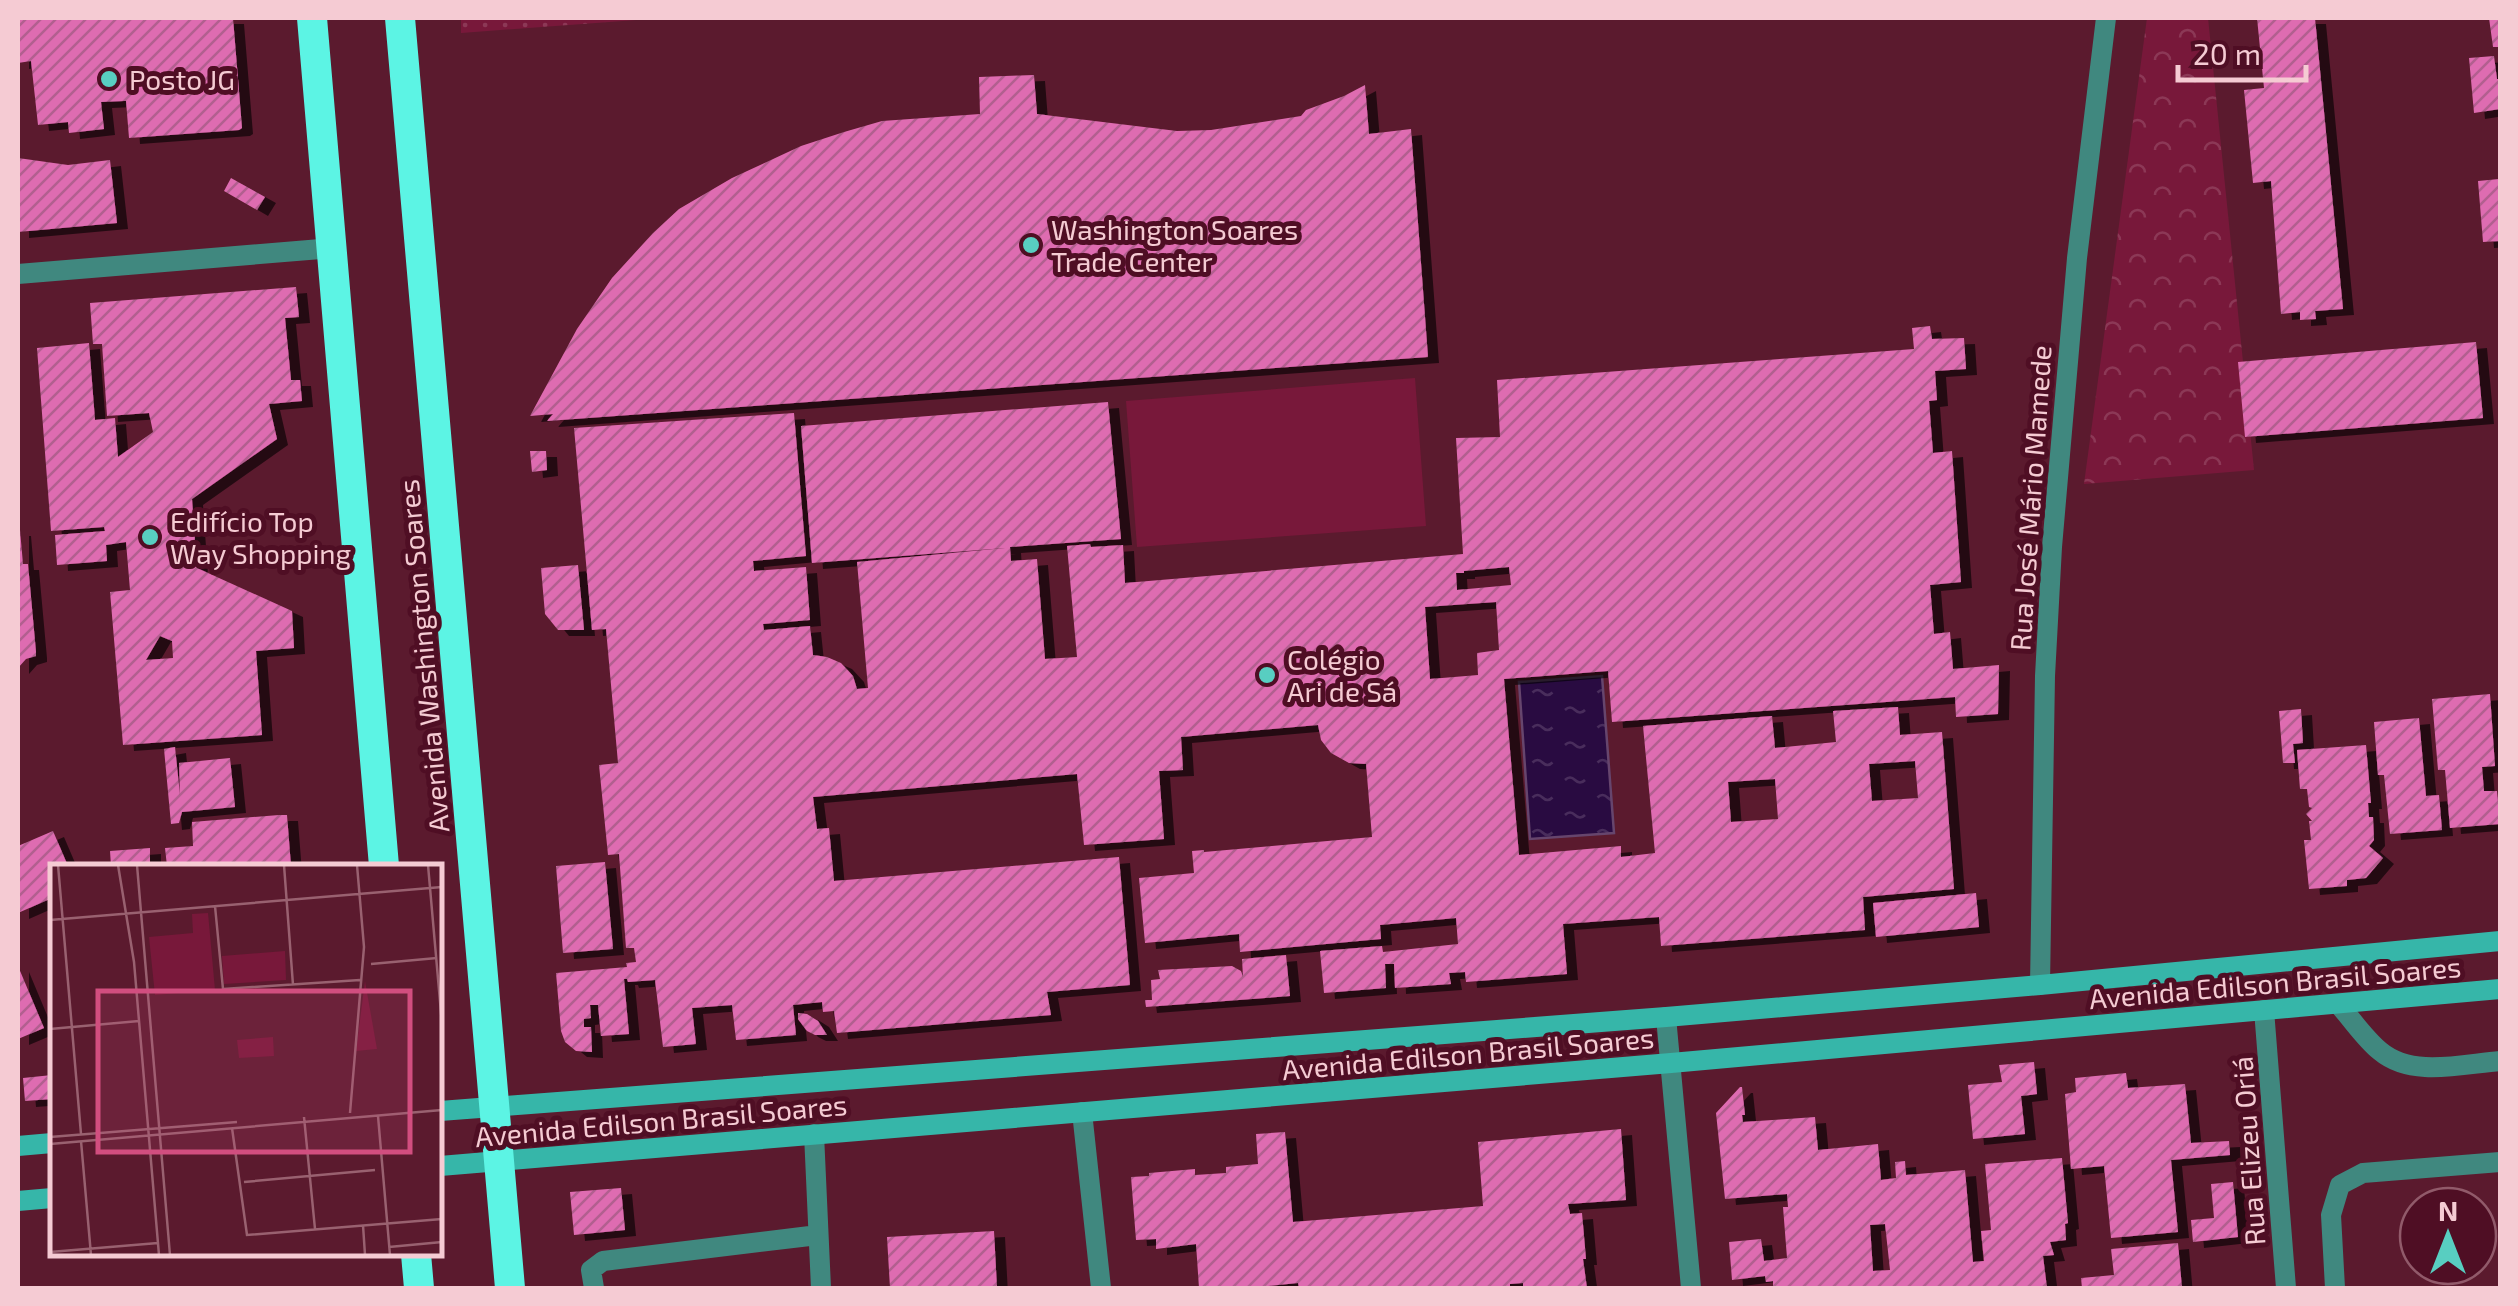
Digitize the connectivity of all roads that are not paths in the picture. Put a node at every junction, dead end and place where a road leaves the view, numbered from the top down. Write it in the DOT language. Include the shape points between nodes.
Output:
graph roads {
  1 [pos="312,18"];
  2 [pos="400,18"];
  3 [pos="2106,18"];
  4 [pos="333,248"];
  5 [pos="18,274"];
  6 [pos="384,864"];
  7 [pos="2500,941"];
  8 [pos="2040,985"];
  9 [pos="2500,989"];
  10 [pos="2338,1004"];
  11 [pos="2264,1010"];
  12 [pos="1666,1017"];
  13 [pos="2500,1061"];
  14 [pos="1670,1064"];
  15 [pos="494,1107"];
  16 [pos="442,1111"];
  17 [pos="1082,1112"];
  18 [pos="814,1134"];
  19 [pos="50,1143"];
  20 [pos="18,1146"];
  21 [pos="499,1161"];
  22 [pos="2500,1162"];
  23 [pos="442,1166"];
  24 [pos="50,1198"];
  25 [pos="18,1200"];
  26 [pos="818,1234"];
  27 [pos="416,1256"];
  28 [pos="419,1288"];
  29 [pos="510,1288"];
  30 [pos="594,1288"];
  31 [pos="821,1288"];
  32 [pos="1101,1288"];
  33 [pos="1692,1288"];
  34 [pos="2286,1288"];
  35 [pos="2335,1288"];
  1 -- 4 [label="highway, Avenida Washington Soares"];
  2 -- 15 [label="highway, Avenida Washington Soares"];
  3 -- 8 [label="street, Rua José Mário Mamede" via="2052,547"];
  4 -- 5 [label="street"];
  4 -- 6 [label="highway, Avenida Washington Soares"];
  7 -- 8 [label="main road, Avenida Edilson Brasil Soares"];
  8 -- 12 [label="main road, Avenida Edilson Brasil Soares"];
  9 -- 10 [label="main road, Avenida Edilson Brasil Soares"];
  10 -- 11 [label="main road, Avenida Edilson Brasil Soares"];
  10 -- 13 [label="street" via="2400,1064"];
  11 -- 14 [label="main road, Avenida Edilson Brasil Soares"];
  11 -- 34 [label="street, Rua Elizeu Oriá"];
  12 -- 14 [label="street"];
  12 -- 15 [label="main road, Avenida Edilson Brasil Soares"];
  14 -- 17 [label="main road, Avenida Edilson Brasil Soares"];
  14 -- 33 [label="street"];
  15 -- 16 [label="main road, Avenida Edilson Brasil Soares"];
  15 -- 21 [label="highway, Avenida Washington Soares"];
  17 -- 18 [label="main road, Avenida Edilson Brasil Soares"];
  17 -- 32 [label="street"];
  18 -- 21 [label="main road, Avenida Edilson Brasil Soares"];
  18 -- 26 [label="street"];
  19 -- 20 [label="main road"];
  21 -- 23 [label="main road, Avenida Edilson Brasil Soares"];
  21 -- 29 [label="highway, Avenida Washington Soares"];
  22 -- 35 [label="street" via="2363,1173 2340,1186 2331,1215"];
  24 -- 25 [label="main road"];
  26 -- 30 [label="street" via="603,1260 592,1270"];
  26 -- 31 [label="street"];
  27 -- 28 [label="highway"];
}
